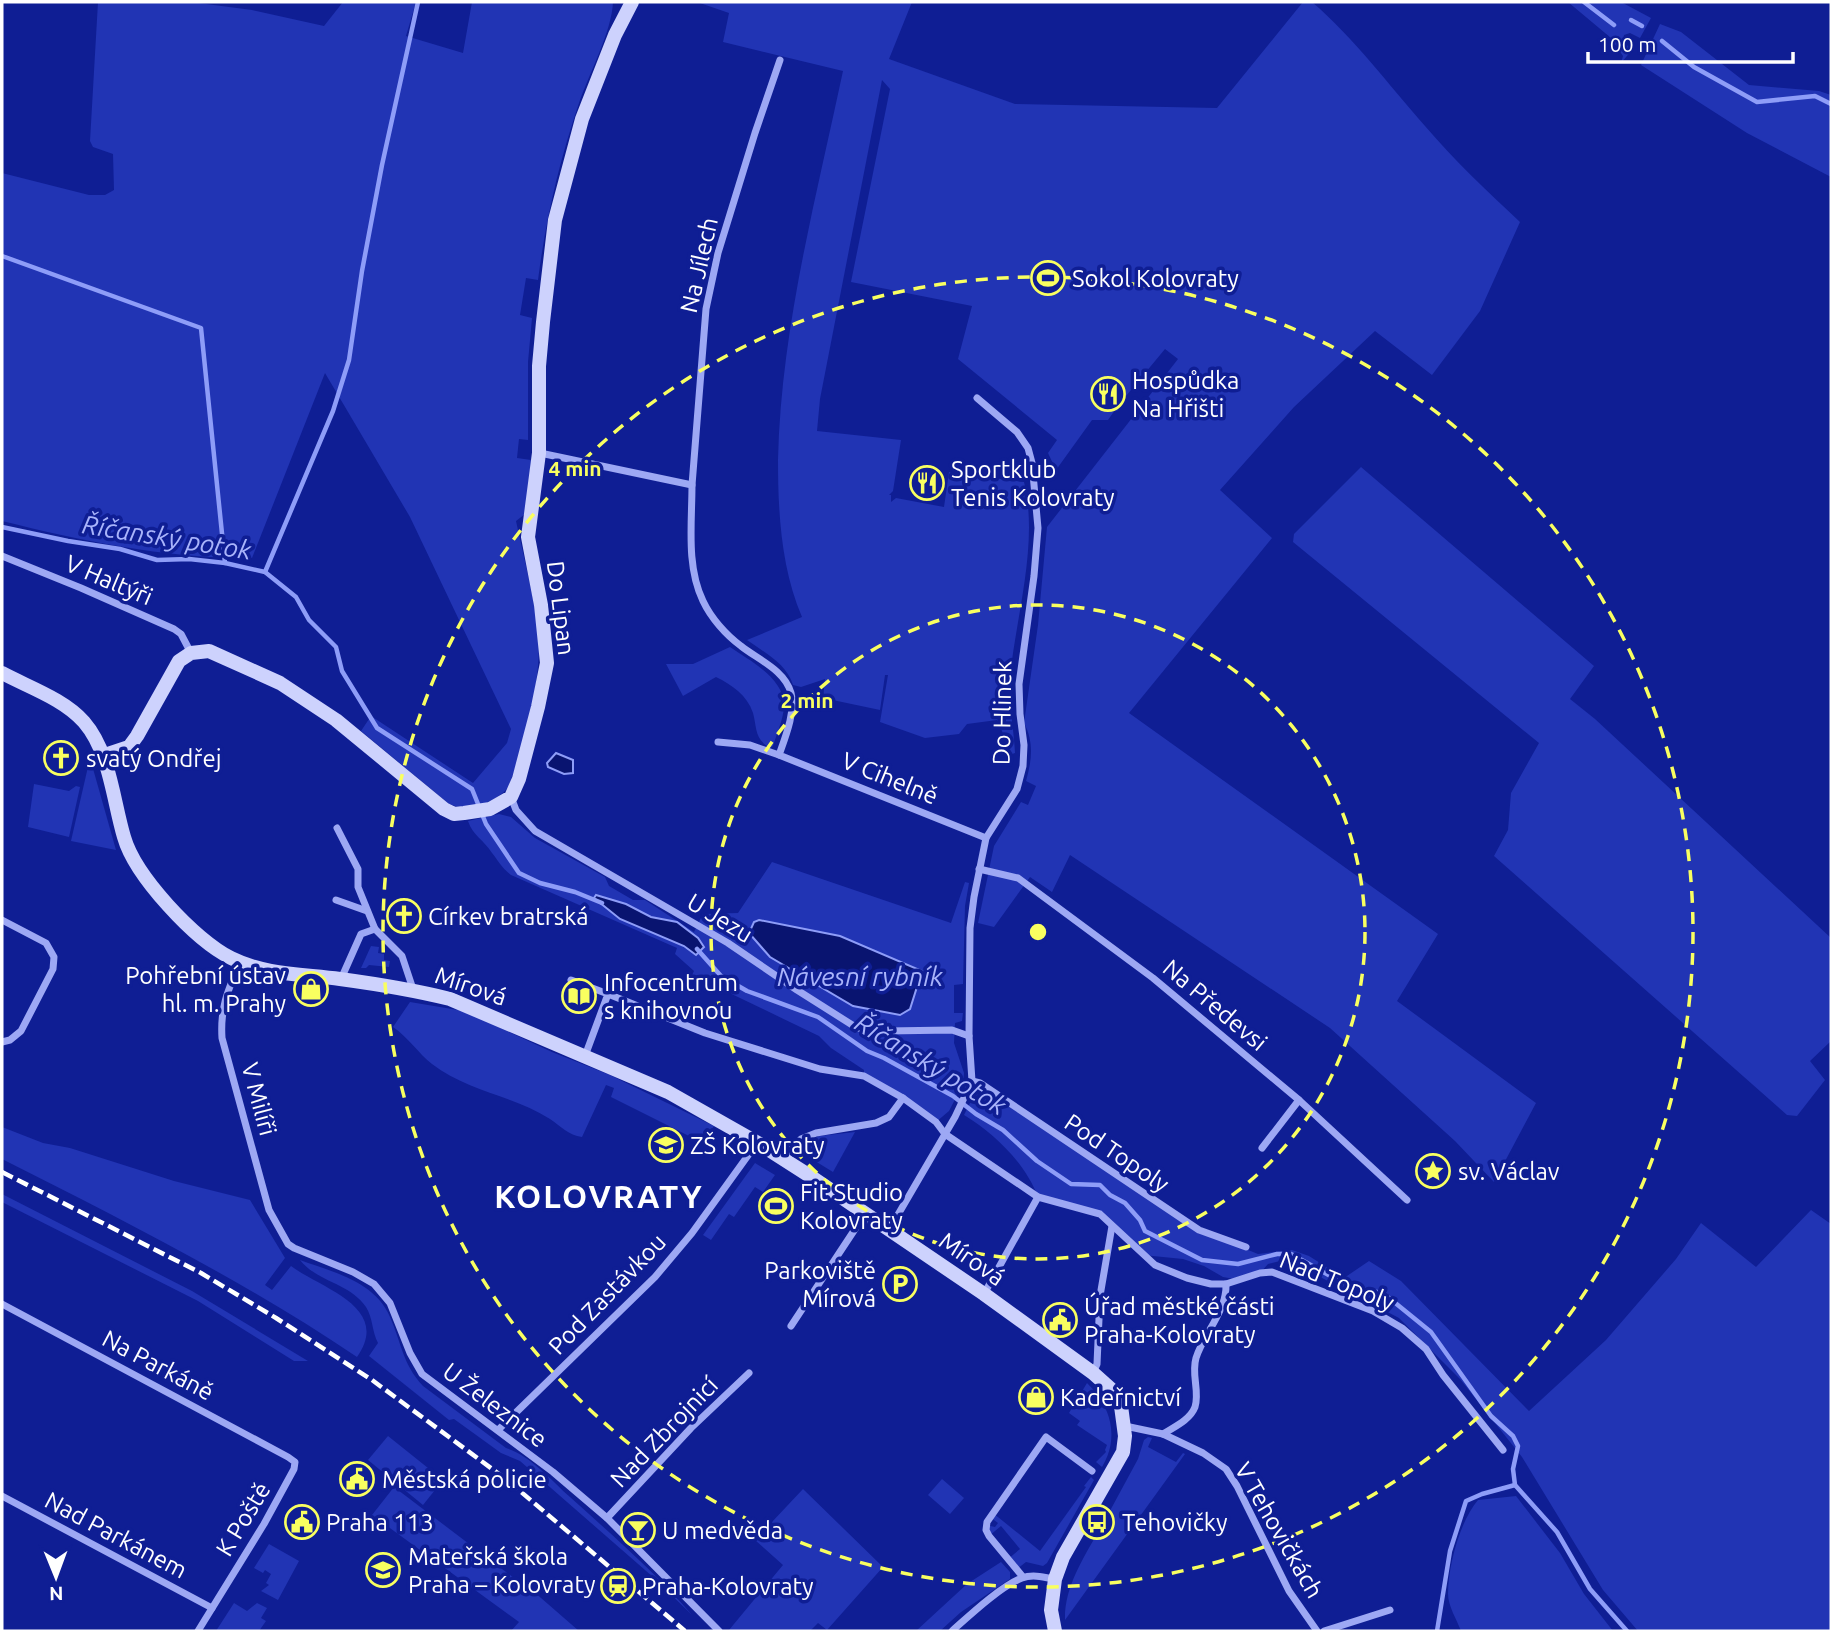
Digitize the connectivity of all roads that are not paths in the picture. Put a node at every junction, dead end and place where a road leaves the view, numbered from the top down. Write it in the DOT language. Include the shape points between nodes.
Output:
graph roads {
  1 [pos="632,2"];
  2 [pos="780,60"];
  3 [pos="977,398"];
  4 [pos="539,453"];
  5 [pos="692,485"];
  6 [pos="2,556"];
  7 [pos="191,653"];
  8 [pos="2,673"];
  9 [pos="718,742"];
  10 [pos="102,755"];
  11 [pos="779,755"];
  12 [pos="511,797"];
  13 [pos="337,828"];
  14 [pos="986,838"];
  15 [pos="979,869"];
  16 [pos="336,900"];
  17 [pos="367,911"];
  18 [pos="2,920"];
  19 [pos="375,929"];
  20 [pos="240,962"];
  21 [pos="341,979"];
  22 [pos="571,980"];
  23 [pos="413,990"];
  24 [pos="608,994"];
  25 [pos="969,1036"];
  26 [pos="2,1042"];
  27 [pos="585,1056"];
  28 [pos="972,1082"];
  29 [pos="903,1098"];
  30 [pos="1299,1100"];
  31 [pos="945,1134"];
  32 [pos="758,1143"];
  33 [pos="1262,1148"];
  34 [pos="781,1158"];
  35 [pos="1038,1197"];
  36 [pos="1408,1200"];
  37 [pos="865,1214"];
  38 [pos="1112,1226"];
  39 [pos="889,1230"];
  40 [pos="288,1244"];
  41 [pos="1246,1247"];
  42 [pos="1226,1284"];
  43 [pos="984,1294"];
  44 [pos="2,1304"];
  45 [pos="792,1326"];
  46 [pos="749,1373"];
  47 [pos="1093,1373"];
  48 [pos="1125,1426"];
  49 [pos="498,1430"];
  50 [pos="1163,1434"];
  51 [pos="1503,1450"];
  52 [pos="295,1462"];
  53 [pos="1092,1471"];
  54 [pos="2,1496"];
  55 [pos="607,1518"];
  56 [pos="1023,1577"];
  57 [pos="1055,1579"];
  58 [pos="212,1608"];
  59 [pos="1390,1610"];
  60 [pos="198,1631"];
  61 [pos="719,1631"];
  62 [pos="952,1631"];
  63 [pos="1055,1631"];
  64 [pos="1317,1631"];
  65 [pos="1324,1631"];
  1 -- 4 [label="street, Do Lipan" via="582,119 555,220 539,366"];
  2 -- 5 [label="street, Na Jílech" via="706,309"];
  3 -- 14 [label="street, Do Hlinek" via="1017,432 1028,448 1038,528 1019,684 1023,766 1017,789"];
  4 -- 5 [label="street"];
  4 -- 12 [label="street, Do Lipan" via="528,537 547,663"];
  5 -- 11 [label="street" via="691,553 703,601 715,621 740,646 774,667 791,692 791,721"];
  6 -- 7 [label="street, V Haltýři" via="174,629"];
  7 -- 10 [label="street" via="175,665 129,747"];
  7 -- 12 [label="street" via="217,653 281,683 336,720 454,814 490,809"];
  8 -- 10 [label="street, Mírová" via="74,713 96,738"];
  9 -- 11 [label="street, V Cihelně" via="750,745"];
  10 -- 20 [label="street, Mírová" via="131,858 195,932"];
  11 -- 14 [label="street, V Cihelně"];
  12 -- 25 [label="street, U Jezu" via="535,831 728,943 857,1028 952,1030"];
  13 -- 17 [label="street" via="358,869 358,887"];
  14 -- 15 [label="street, Do Hlinek"];
  15 -- 25 [label="street, Do Hlinek" via="970,928"];
  15 -- 30 [label="street, Na Předevsi" via="1018,878 1046,897 1153,978"];
  16 -- 17 [label="street"];
  17 -- 19 [label="street"];
  18 -- 26 [label="street" via="46,943 54,963 21,1031"];
  19 -- 21 [label="street" via="361,934"];
  19 -- 23 [label="street, Mírová" via="402,956"];
  20 -- 21 [label="street, Mírová" via="270,971"];
  20 -- 40 [label="street, V Milíři" via="224,998 222,1038 270,1210"];
  21 -- 23 [label="street, Mírová"];
  22 -- 24 [label="street, Nad Topoly"];
  23 -- 27 [label="street, Mírová" via="450,999"];
  24 -- 27 [label="street"];
  24 -- 29 [label="street, Nad Topoly" via="705,1033 820,1069 864,1076"];
  25 -- 28 [label="street, Do Hlinek"];
  27 -- 32 [label="street, Mírová" via="668,1092"];
  28 -- 31 [label="street, Do Hlinek"];
  28 -- 41 [label="street, Pod Topoly" via="980,1083 1199,1230"];
  29 -- 31 [label="street, Nad Topoly"];
  29 -- 34 [label="street" via="889,1118 816,1133 801,1139"];
  30 -- 33 [label="street"];
  30 -- 36 [label="street, Na Předevsi"];
  31 -- 35 [label="street, Nad Topoly"];
  31 -- 39 [label="street, Do Hlinek"];
  32 -- 34 [label="street, Mírová"];
  32 -- 49 [label="street, Pod Zastávkou" via="655,1277"];
  34 -- 37 [label="street, Mírová"];
  35 -- 38 [label="street, Nad Topoly" via="1100,1214"];
  35 -- 43 [label="street"];
  37 -- 39 [label="street, Mírová"];
  37 -- 45 [label="street"];
  38 -- 42 [label="street, Nad Topoly" via="1155,1265 1186,1278"];
  38 -- 47 [label="street"];
  39 -- 43 [label="street, Mírová"];
  40 -- 49 [label="street, U Železnice" via="374,1284 390,1303 422,1374"];
  42 -- 50 [label="street" via="1221,1307 1196,1357 1195,1408"];
  42 -- 51 [label="street, Nad Topoly" via="1272,1272 1373,1311 1402,1328 1426,1349"];
  43 -- 47 [label="street, Mírová"];
  44 -- 52 [label="street, Na Parkáně"];
  46 -- 55 [label="street, Nad Zbrojnicí"];
  47 -- 48 [label="street, Mírová" via="1112,1390"];
  48 -- 50 [label="street, V Tehovičkách"];
  48 -- 57 [label="street, Mírová" via="1123,1452"];
  49 -- 55 [label="street, U Železnice"];
  50 -- 64 [label="street, V Tehovičkách" via="1226,1469 1289,1591"];
  52 -- 58 [label="street, K Poště"];
  53 -- 56 [label="street" via="1045,1437 987,1522 989,1536"];
  54 -- 58 [label="street, Nad Parkánem"];
  55 -- 61 [label="street, U Železnice"];
  56 -- 57 [label="street"];
  56 -- 62 [label="street"];
  57 -- 63 [label="street, Mírová" via="1051,1610"];
  58 -- 60 [label="street, K Poště"];
  59 -- 65 [label="street"];
}
